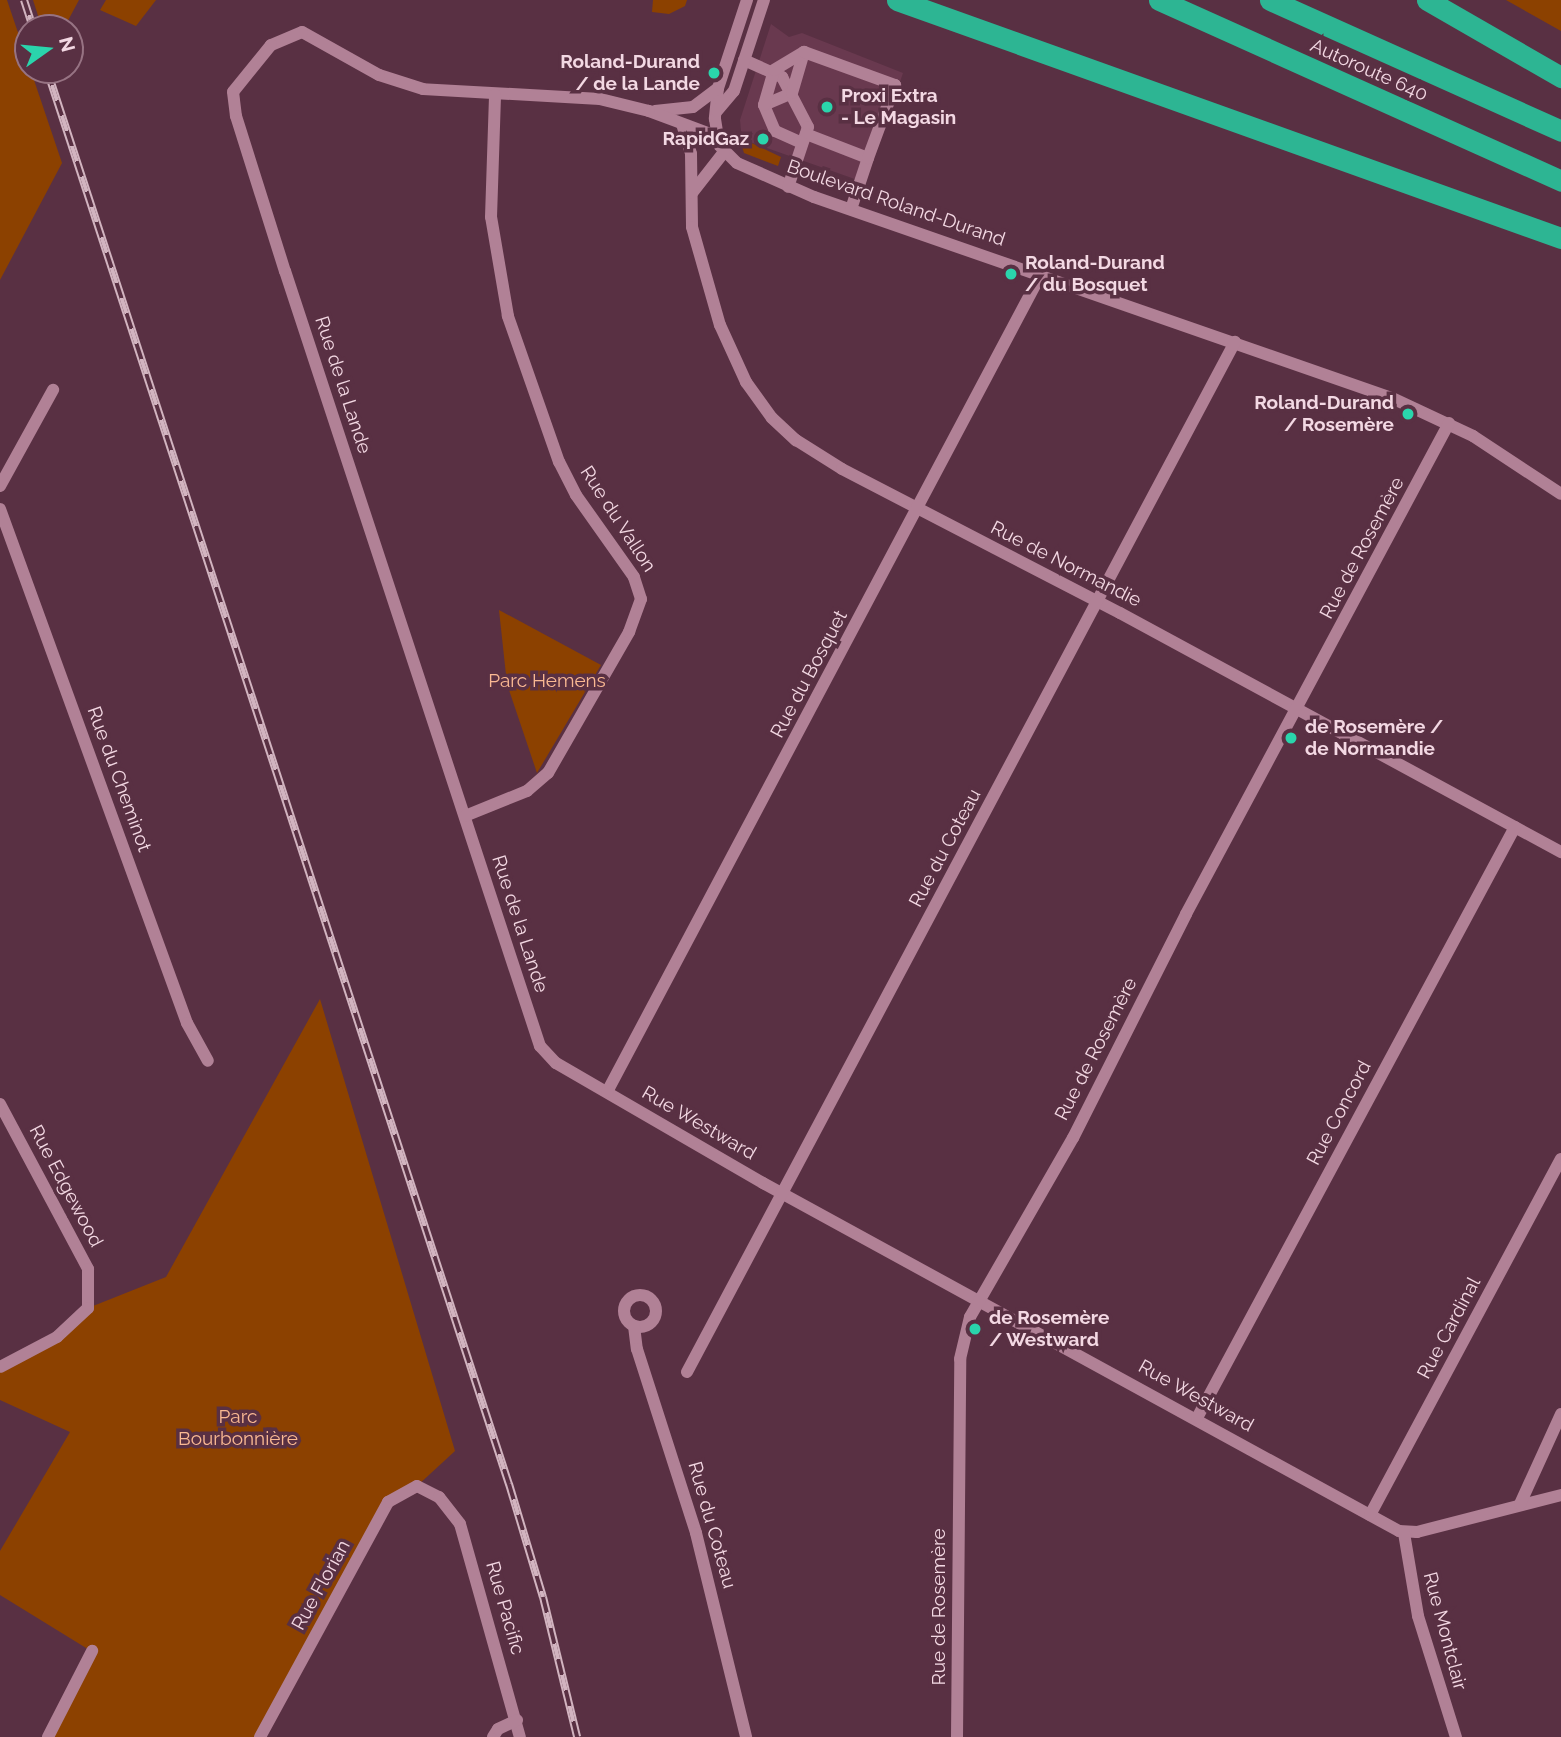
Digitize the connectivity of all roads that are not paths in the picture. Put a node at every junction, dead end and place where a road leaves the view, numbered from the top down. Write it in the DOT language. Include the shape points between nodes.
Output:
graph roads {
  1 [pos="747,0"];
  2 [pos="764,0"];
  3 [pos="897,0"];
  4 [pos="1159,0"];
  5 [pos="1270,0"];
  6 [pos="1427,0"];
  7 [pos="804,52"];
  8 [pos="744,60"];
  9 [pos="774,70"];
  10 [pos="1561,77"];
  11 [pos="718,88"];
  12 [pos="792,93"];
  13 [pos="495,95"];
  14 [pos="764,105"];
  15 [pos="649,111"];
  16 [pos="717,111"];
  17 [pos="682,124"];
  18 [pos="1561,131"];
  19 [pos="716,136"];
  20 [pos="804,138"];
  21 [pos="724,152"];
  22 [pos="868,158"];
  23 [pos="1561,180"];
  24 [pos="788,187"];
  25 [pos="691,194"];
  26 [pos="851,209"];
  27 [pos="1561,238"];
  28 [pos="1041,274"];
  29 [pos="1235,342"];
  30 [pos="53,390"];
  31 [pos="1448,423"];
  32 [pos="0,486"];
  33 [pos="1561,494"];
  34 [pos="0,509"];
  35 [pos="919,509"];
  36 [pos="1100,603"];
  37 [pos="1297,709"];
  38 [pos="465,816"];
  39 [pos="1515,827"];
  40 [pos="1561,852"];
  41 [pos="208,1061"];
  42 [pos="607,1092"];
  43 [pos="0,1104"];
  44 [pos="1561,1159"];
  45 [pos="782,1193"];
  46 [pos="978,1300"];
  47 [pos="634,1326"];
  48 [pos="0,1367"];
  49 [pos="687,1372"];
  50 [pos="1561,1414"];
  51 [pos="1197,1419"];
  52 [pos="1561,1495"];
  53 [pos="439,1497"];
  54 [pos="1520,1504"];
  55 [pos="1370,1515"];
  56 [pos="1404,1533"];
  57 [pos="92,1651"];
  58 [pos="517,1720"];
  59 [pos="48,1737"];
  60 [pos="260,1737"];
  61 [pos="493,1737"];
  62 [pos="520,1737"];
  63 [pos="746,1737"];
  64 [pos="957,1737"];
  65 [pos="1456,1737"];
  1 -- 11 [label="street"];
  2 -- 8 [label="street"];
  3 -- 27 [label="highway"];
  4 -- 23 [label="highway, Autoroute 640"];
  5 -- 18 [label="highway, Autoroute 640"];
  6 -- 10 [label="highway"];
  7 -- 9 [label="street"];
  7 -- 12 [label="street"];
  7 -- 22 [label="street" via="895,85"];
  8 -- 9 [label="street"];
  8 -- 16 [label="street" via="734,91"];
  9 -- 12 [label="street"];
  9 -- 14 [label="street"];
  11 -- 15 [label="street, Rue de la Lande" via="693,107"];
  11 -- 16 [label="street"];
  12 -- 14 [label="street"];
  12 -- 20 [label="street" via="808,127"];
  13 -- 15 [label="street, Rue de la Lande" via="570,95"];
  13 -- 38 [label="street, Rue du Vallon" via="491,218 509,316 564,474 634,577 641,599 629,632 548,772 527,791"];
  13 -- 38 [label="street, Rue de la Lande" via="450,94 407,85 369,69 313,34 297,32 281,37 261,55 240,79 233,97 285,271"];
  14 -- 20 [label="street" via="775,131"];
  15 -- 17 [label="street, Rue de la Lande"];
  16 -- 19 [label="street"];
  17 -- 19 [label="street, Rue de la Lande"];
  17 -- 25 [label="street, Rue de Normandie" via="690,147"];
  19 -- 21 [label="street"];
  20 -- 22 [label="street"];
  20 -- 24 [label="street"];
  21 -- 24 [label="street, Boulevard Roland-Durand"];
  21 -- 25 [label="street"];
  22 -- 26 [label="street"];
  24 -- 26 [label="street, Boulevard Roland-Durand"];
  25 -- 35 [label="street, Rue de Normandie" via="692,227 709,289 733,357 755,396 807,447"];
  26 -- 28 [label="street, Boulevard Roland-Durand"];
  28 -- 29 [label="street, Boulevard Roland-Durand"];
  28 -- 35 [label="street, Rue du Bosquet"];
  29 -- 31 [label="street, Boulevard Roland-Durand" via="1383,394"];
  29 -- 36 [label="street, Rue du Coteau"];
  30 -- 32 [label="street"];
  31 -- 33 [label="street, Boulevard Roland-Durand"];
  31 -- 37 [label="street, Rue de Rosemère"];
  34 -- 41 [label="street, Rue du Cheminot" via="187,1023"];
  35 -- 36 [label="street, Rue de Normandie"];
  35 -- 42 [label="street, Rue du Bosquet"];
  36 -- 37 [label="street, Rue de Normandie"];
  36 -- 45 [label="street, Rue du Coteau"];
  37 -- 39 [label="street, Rue de Normandie"];
  37 -- 46 [label="street, Rue de Rosemère" via="1073,1138"];
  38 -- 42 [label="street, Rue de la Lande" via="540,1046 556,1063"];
  39 -- 40 [label="street, Rue de Normandie"];
  39 -- 51 [label="street, Rue Concord"];
  42 -- 45 [label="street, Rue Westward"];
  43 -- 48 [label="street, Rue Edgewood" via="88,1269 88,1308 57,1337"];
  44 -- 55 [label="street, Rue Cardinal"];
  45 -- 46 [label="street, Rue Westward"];
  45 -- 49 [label="street, Rue du Coteau"];
  46 -- 51 [label="street, Rue Westward"];
  46 -- 64 [label="street, Rue de Rosemère" via="960,1359"];
  47 -- 63 [label="street, Rue du Coteau" via="637,1349 699,1543"];
  50 -- 54 [label="street"];
  51 -- 55 [label="street, Rue Westward"];
  52 -- 54 [label="street"];
  53 -- 58 [label="street, Rue Pacific" via="460,1524"];
  53 -- 60 [label="street, Rue Florian" via="417,1486 388,1502"];
  54 -- 56 [label="street"];
  55 -- 56 [label="street, Rue Westward"];
  56 -- 65 [label="street, Rue Montclair" via="1414,1601"];
  57 -- 59 [label="street"];
  58 -- 61 [label="street" via="498,1729"];
  58 -- 62 [label="street, Rue Pacific"];
}
